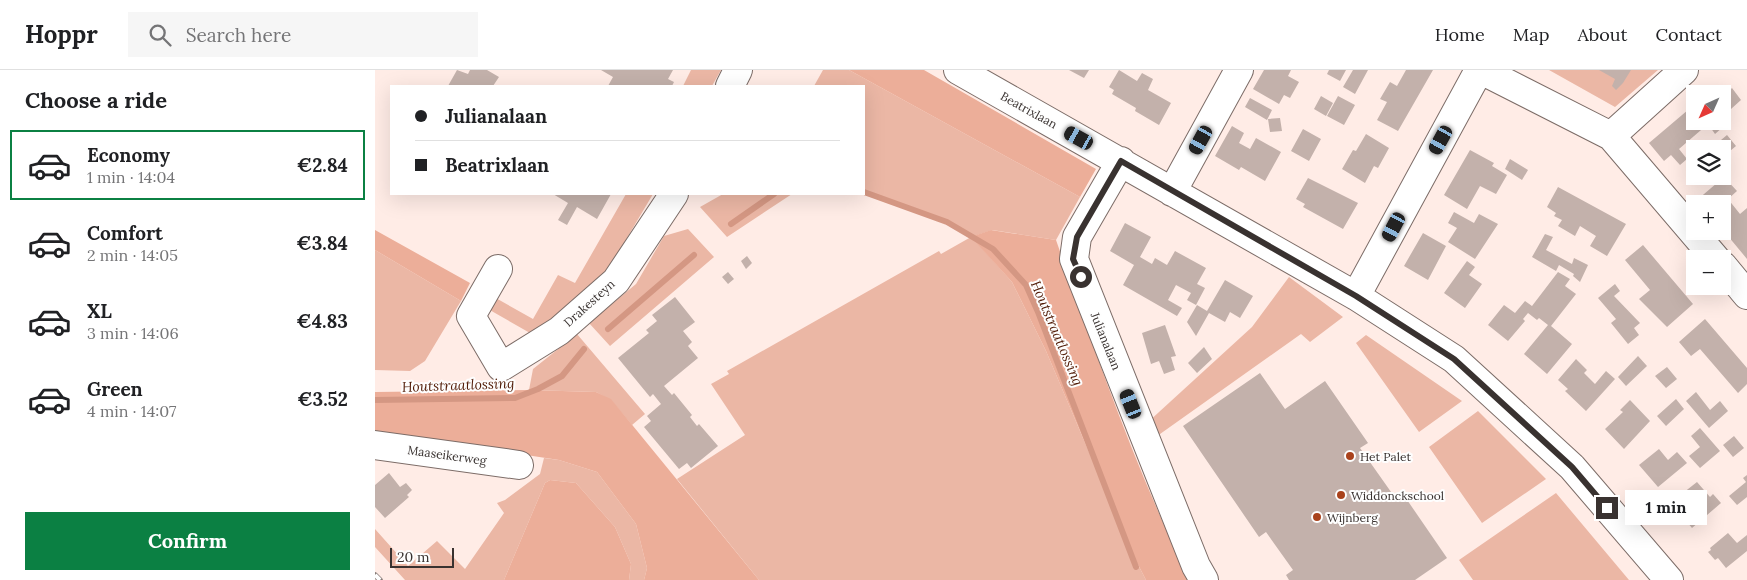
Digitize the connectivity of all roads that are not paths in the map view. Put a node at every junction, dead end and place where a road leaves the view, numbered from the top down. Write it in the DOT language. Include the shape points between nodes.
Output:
graph roads {
  1 [pos="738,70"];
  2 [pos="958,70"];
  3 [pos="1239,70"];
  4 [pos="1480,70"];
  5 [pos="1685,70"];
  6 [pos="990,78"];
  7 [pos="730,85"];
  8 [pos="1611,136"];
  9 [pos="1121,161"];
  10 [pos="1172,192"];
  11 [pos="673,195"];
  12 [pos="1708,250"];
  13 [pos="498,269"];
  14 [pos="1731,276"];
  15 [pos="1747,295"];
  16 [pos="1356,296"];
  17 [pos="375,446"];
  18 [pos="519,465"];
  19 [pos="1204,580"];
  20 [pos="1669,580"];
  1 -- 7 [label="street"];
  2 -- 6 [label="street, Beatrixlaan"];
  3 -- 10 [label="street"];
  4 -- 8 [label="street"];
  4 -- 16 [label="street"];
  5 -- 8 [label="street"];
  6 -- 9 [label="street, Beatrixlaan"];
  8 -- 12 [label="street"];
  9 -- 10 [label="street, Beatrixlaan"];
  9 -- 19 [label="street, Julianalaan" via="1077,237 1073,259"];
  10 -- 16 [label="street, Beatrixlaan"];
  11 -- 13 [label="street, Drakesteyn" via="616,281 559,331 501,367 471,316"];
  14 -- 15 [label="street"];
  16 -- 20 [label="street, Beatrixlaan" via="1454,359 1572,467"];
  17 -- 18 [label="street, Maaseikerweg"];
}
